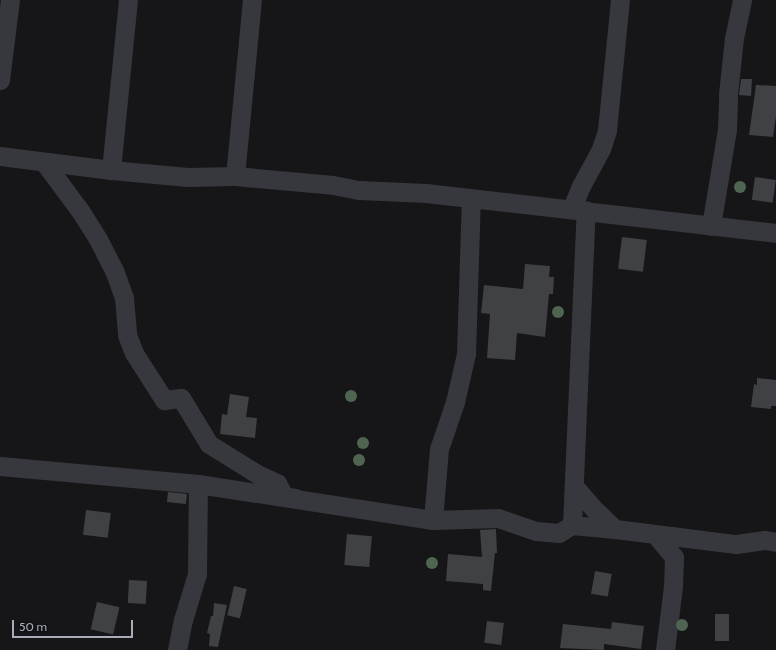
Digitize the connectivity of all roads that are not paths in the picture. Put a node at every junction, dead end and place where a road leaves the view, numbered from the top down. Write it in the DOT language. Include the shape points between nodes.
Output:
graph roads {
  1 [pos="10,0"];
  2 [pos="128,0"];
  3 [pos="252,0"];
  4 [pos="620,0"];
  5 [pos="742,0"];
  6 [pos="0,80"];
  7 [pos="0,156"];
  8 [pos="44,162"];
  9 [pos="111,170"];
  10 [pos="235,176"];
  11 [pos="471,199"];
  12 [pos="579,209"];
  13 [pos="711,226"];
  14 [pos="776,233"];
  15 [pos="0,466"];
  16 [pos="198,484"];
  17 [pos="574,486"];
  18 [pos="304,501"];
  19 [pos="433,520"];
  20 [pos="572,525"];
  21 [pos="615,529"];
  22 [pos="674,536"];
  23 [pos="776,542"];
  24 [pos="177,650"];
  25 [pos="665,650"];
  1 -- 6 [label="street"];
  2 -- 9 [label="street"];
  3 -- 10 [label="street"];
  4 -- 12 [label="street" via="607,130 601,149 581,186"];
  5 -- 13 [label="street" via="734,38 727,129"];
  7 -- 8 [label="street"];
  8 -- 9 [label="street"];
  8 -- 18 [label="street" via="99,240 124,298 127,335 134,353 164,400 181,398 209,444 259,475 277,483 284,496"];
  9 -- 10 [label="street" via="188,177"];
  10 -- 11 [label="street"];
  11 -- 12 [label="street"];
  11 -- 19 [label="street" via="466,354 455,402 439,449"];
  12 -- 13 [label="street"];
  12 -- 17 [label="street"];
  13 -- 14 [label="street"];
  15 -- 16 [label="street"];
  16 -- 18 [label="street"];
  16 -- 24 [label="street" via="197,574"];
  17 -- 20 [label="street"];
  17 -- 21 [label="street"];
  18 -- 19 [label="street"];
  19 -- 20 [label="street" via="498,518 536,531 558,533"];
  20 -- 21 [label="street"];
  21 -- 22 [label="street"];
  22 -- 23 [label="street" via="736,544 765,540"];
  22 -- 25 [label="street" via="660,539 674,557"];
}
